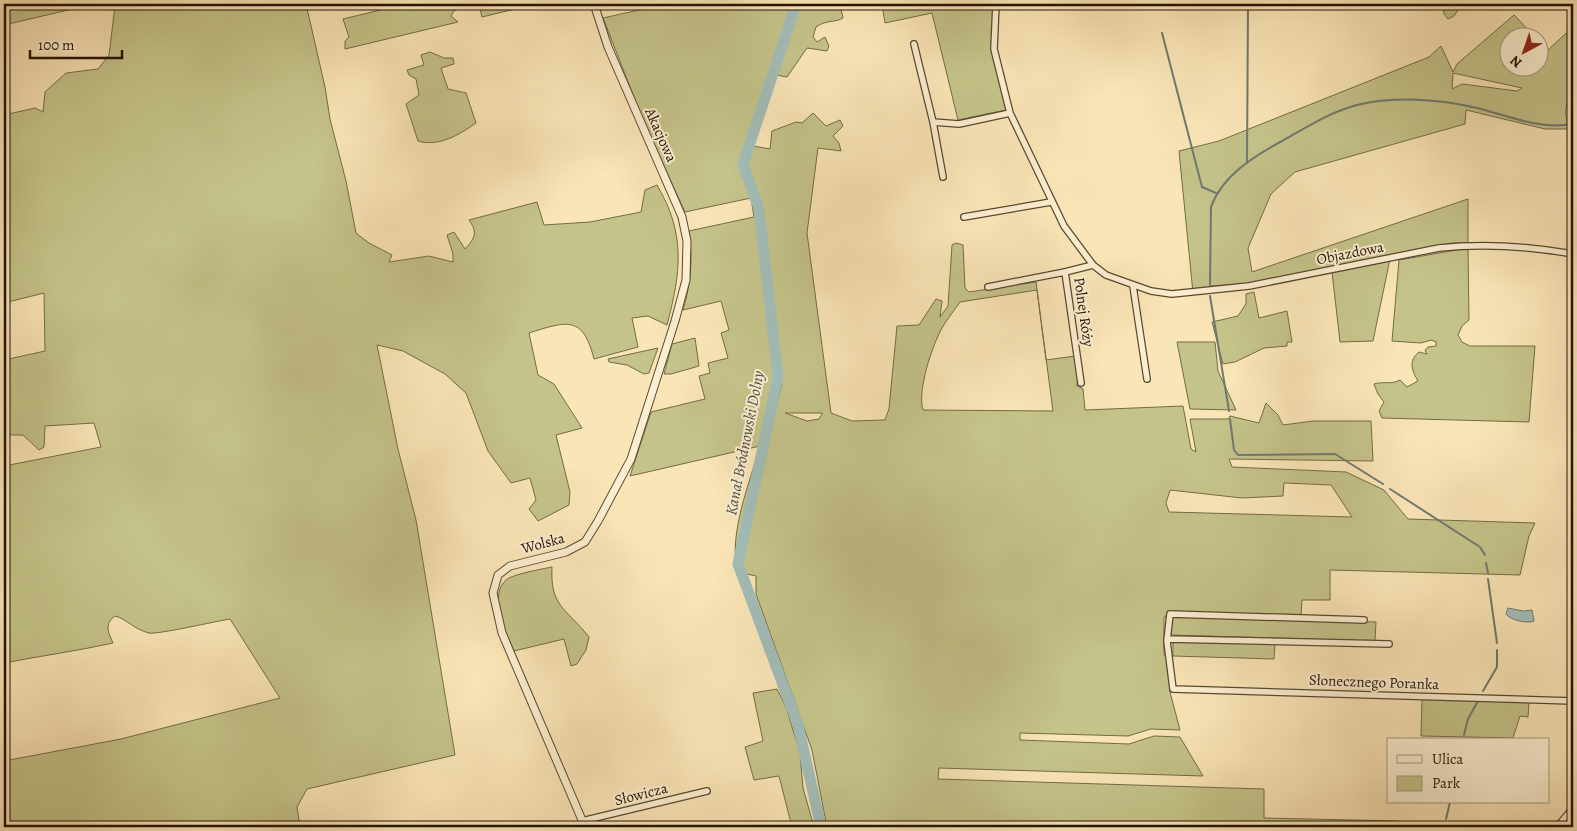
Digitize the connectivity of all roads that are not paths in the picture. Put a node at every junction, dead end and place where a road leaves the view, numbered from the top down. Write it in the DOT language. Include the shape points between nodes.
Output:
graph roads {
  1 [pos="594,4"];
  2 [pos="996,4"];
  3 [pos="914,44"];
  4 [pos="1010,113"];
  5 [pos="933,122"];
  6 [pos="943,177"];
  7 [pos="1051,202"];
  8 [pos="964,217"];
  9 [pos="1573,254"];
  10 [pos="1093,266"];
  11 [pos="1065,272"];
  12 [pos="686,280"];
  13 [pos="1132,286"];
  14 [pos="988,287"];
  15 [pos="1147,379"];
  16 [pos="1081,383"];
  17 [pos="1364,620"];
  18 [pos="1167,639"];
  19 [pos="1389,644"];
  20 [pos="1573,701"];
  21 [pos="706,790"];
  22 [pos="1573,808"];
  23 [pos="583,824"];
  24 [pos="1557,827"];
  1 -- 12 [label="street, Akacjowa" via="608,48 682,217 687,241"];
  2 -- 4 [label="street, Objazdowa" via="994,50"];
  3 -- 5 [label="street"];
  4 -- 5 [label="street" via="959,124"];
  4 -- 7 [label="street, Objazdowa"];
  5 -- 6 [label="street"];
  7 -- 8 [label="street"];
  7 -- 10 [label="street, Objazdowa"];
  9 -- 13 [label="street, Objazdowa" via="1521,246 1467,245 1400,255 1249,286 1172,294"];
  10 -- 11 [label="street, Polnej Róży"];
  10 -- 13 [label="street, Objazdowa"];
  11 -- 14 [label="street"];
  11 -- 16 [label="street, Polnej Róży"];
  12 -- 23 [label="street, Wolska" via="631,459 591,534 576,548 510,566 498,575 494,584 495,609 502,633"];
  13 -- 15 [label="street"];
  17 -- 18 [label="street" via="1170,614"];
  18 -- 19 [label="street"];
  18 -- 20 [label="street, Słonecznego Poranka" via="1173,689"];
  21 -- 23 [label="street, Słowicza"];
  22 -- 24 [label="street"];
}
